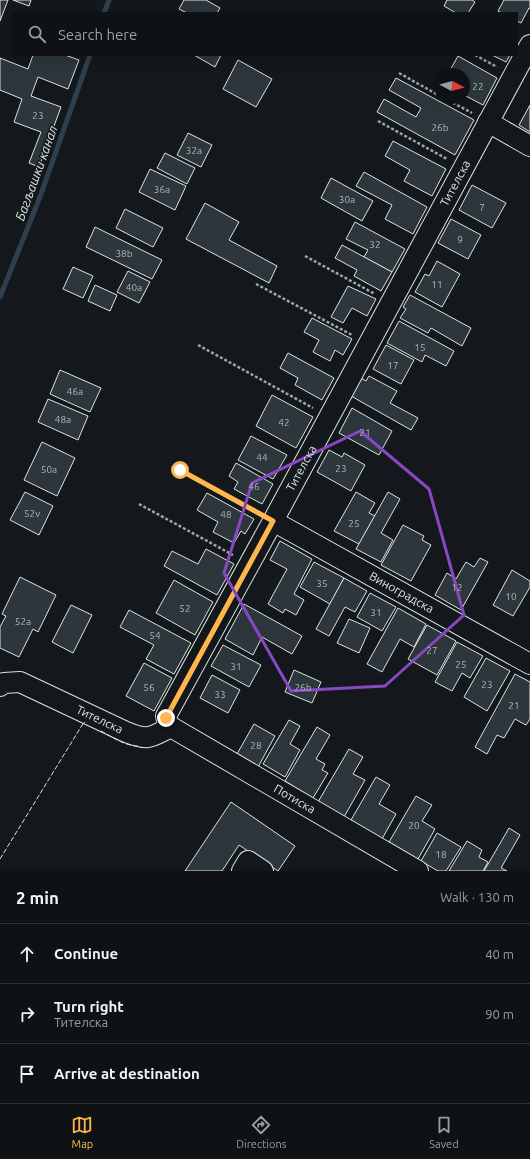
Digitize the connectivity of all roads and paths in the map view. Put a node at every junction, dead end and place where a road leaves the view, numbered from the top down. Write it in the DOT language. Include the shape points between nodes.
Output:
graph roads {
  1 [pos="530,45"];
  2 [pos="477,56"];
  3 [pos="399,73"];
  4 [pos="513,76"];
  5 [pos="434,93"];
  6 [pos="455,104"];
  7 [pos="378,121"];
  8 [pos="488,122"];
  9 [pos="530,146"];
  10 [pos="463,168"];
  11 [pos="305,256"];
  12 [pos="256,284"];
  13 [pos="391,302"];
  14 [pos="368,344"];
  15 [pos="198,345"];
  16 [pos="329,417"];
  17 [pos="180,470"];
  18 [pos="139,504"];
  19 [pos="273,521"];
  20 [pos="250,564"];
  21 [pos="530,664"];
  22 [pos="0,686"];
  23 [pos="171,727"];
  24 [pos="242,871"];
  25 [pos="263,871"];
  26 [pos="418,871"];
  1 -- 4 [label="street, Тителска"];
  2 -- 4 [label="path"];
  3 -- 5 [label="path"];
  4 -- 8 [label="street, Тителска"];
  6 -- 8 [label="path"];
  7 -- 10 [label="path"];
  8 -- 9 [label="street"];
  8 -- 10 [label="street, Тителска"];
  10 -- 13 [label="street, Тителска"];
  11 -- 13 [label="path"];
  12 -- 14 [label="path"];
  13 -- 14 [label="street, Тителска"];
  14 -- 16 [label="street, Тителска"];
  15 -- 16 [label="path"];
  16 -- 19 [label="street, Тителска"];
  17 -- 19 [label="path"];
  18 -- 20 [label="path"];
  19 -- 20 [label="street, Тителска"];
  19 -- 21 [label="street, Виноградска"];
  20 -- 23 [label="street, Тителска" via="166,716"];
  22 -- 23 [label="street, Тителска" via="4,683 20,682 140,738 150,738"];
  23 -- 26 [label="street, Потиска"];
  24 -- 25 [label="street" via="248,861"];
}
